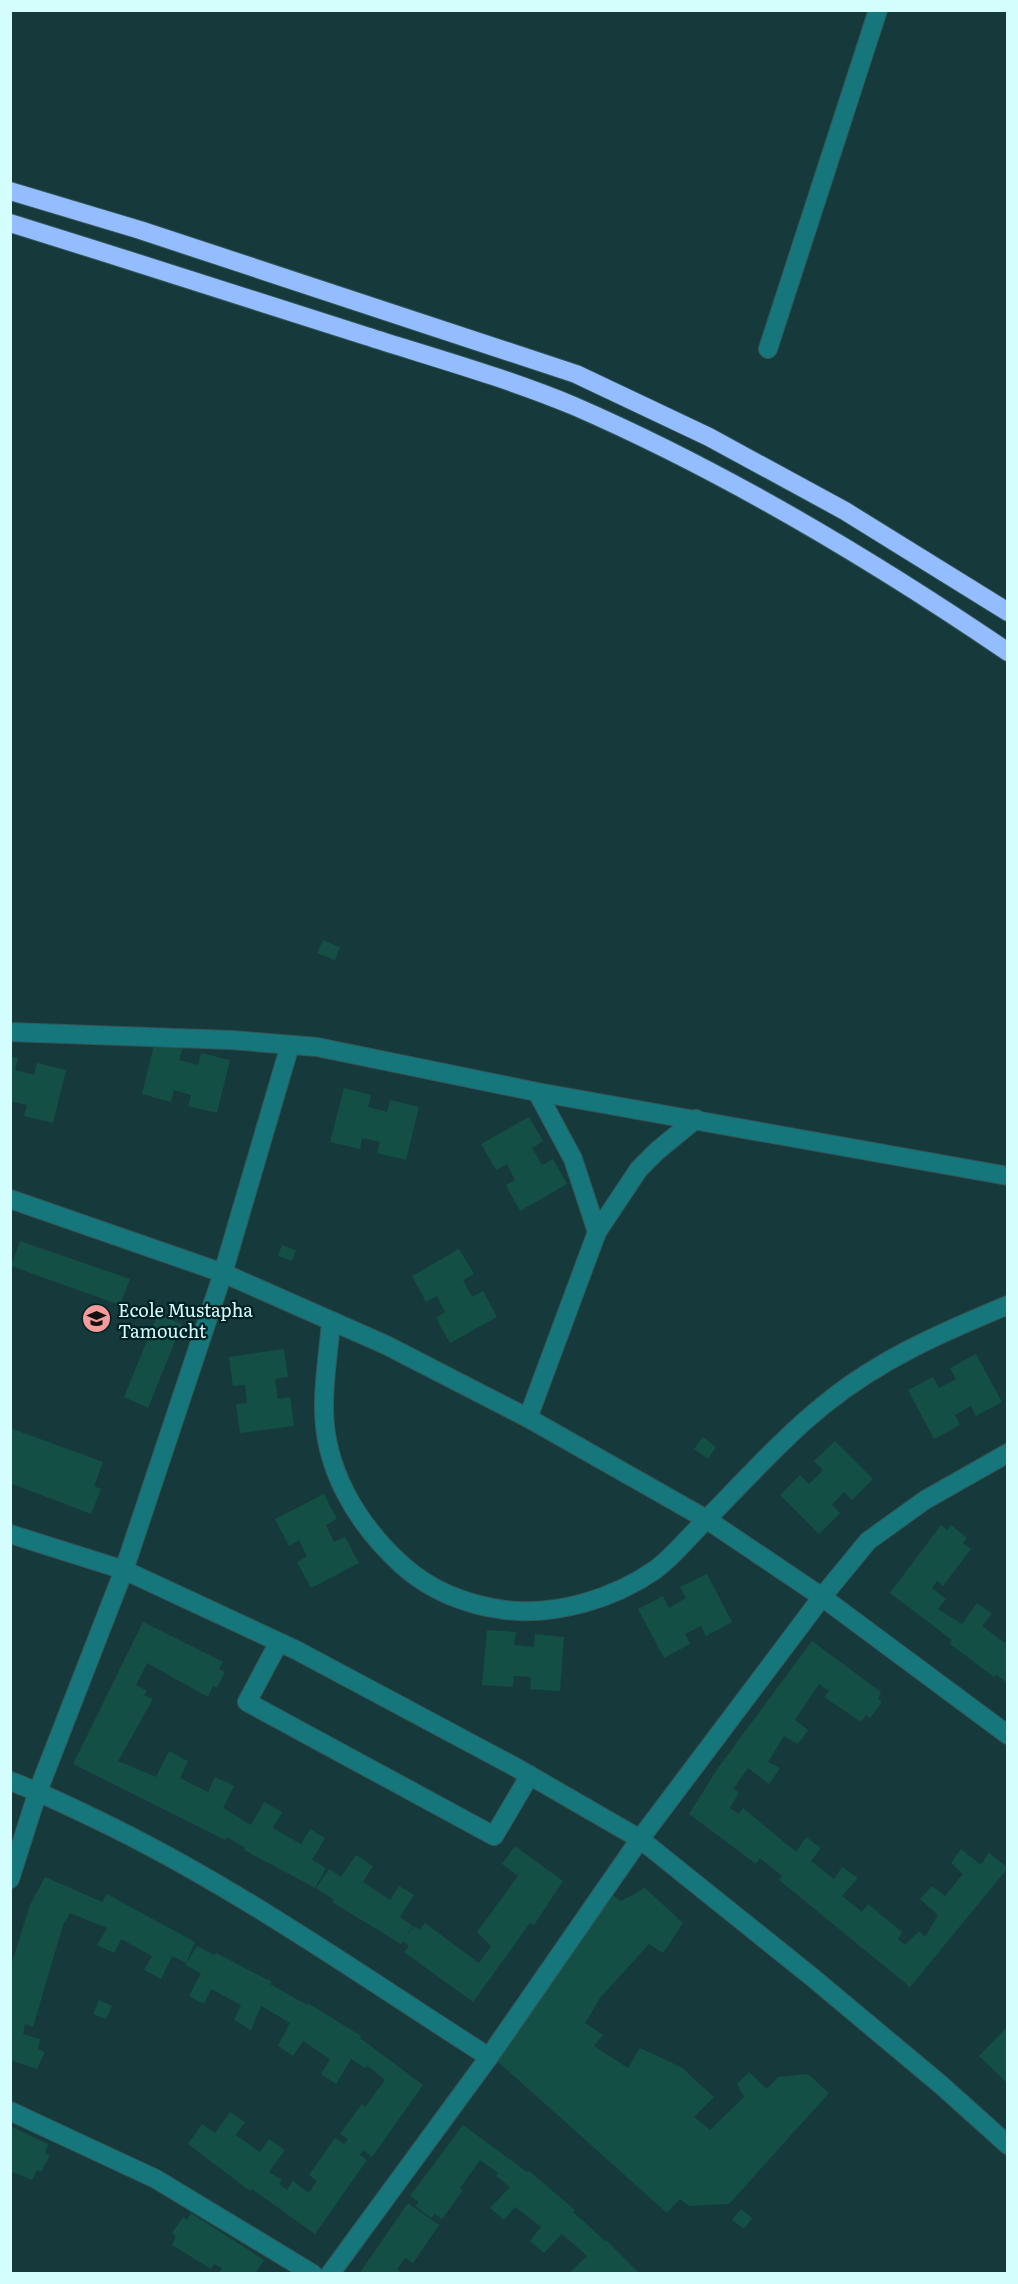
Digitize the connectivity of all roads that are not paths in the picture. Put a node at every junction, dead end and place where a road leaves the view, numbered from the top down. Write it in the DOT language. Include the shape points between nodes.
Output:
graph roads {
  1 [pos="878,10"];
  2 [pos="10,191"];
  3 [pos="10,223"];
  4 [pos="768,349"];
  5 [pos="1008,612"];
  6 [pos="1008,652"];
  7 [pos="10,1032"];
  8 [pos="290,1045"];
  9 [pos="537,1092"];
  10 [pos="696,1119"];
  11 [pos="1008,1176"];
  12 [pos="10,1199"];
  13 [pos="597,1232"];
  14 [pos="223,1273"];
  15 [pos="1008,1305"];
  16 [pos="331,1321"];
  17 [pos="528,1418"];
  18 [pos="1008,1453"];
  19 [pos="706,1519"];
  20 [pos="10,1534"];
  21 [pos="124,1570"];
  22 [pos="822,1597"];
  23 [pos="279,1642"];
  24 [pos="1008,1735"];
  25 [pos="530,1775"];
  26 [pos="10,1781"];
  27 [pos="38,1791"];
  28 [pos="640,1839"];
  29 [pos="10,1879"];
  30 [pos="489,2057"];
  31 [pos="10,2111"];
  32 [pos="1008,2145"];
  33 [pos="313,2274"];
  34 [pos="330,2274"];
  1 -- 4 [label="street"];
  2 -- 5 [label="highway" via="576,374 709,437 845,511"];
  3 -- 6 [label="highway" via="571,405 664,447 741,490 840,546"];
  7 -- 8 [label="street"];
  8 -- 9 [label="street" via="361,1054"];
  8 -- 14 [label="street"];
  9 -- 10 [label="street"];
  9 -- 13 [label="street" via="573,1159"];
  10 -- 11 [label="street"];
  10 -- 13 [label="street" via="639,1169"];
  12 -- 14 [label="street"];
  13 -- 17 [label="street"];
  14 -- 16 [label="street"];
  14 -- 21 [label="street"];
  15 -- 19 [label="street" via="871,1370 824,1405"];
  16 -- 17 [label="street"];
  16 -- 19 [label="street" via="324,1407 328,1447 341,1485 361,1520 387,1551 412,1574 448,1596 526,1613 611,1595 654,1570"];
  17 -- 19 [label="street"];
  18 -- 22 [label="street" via="925,1500 867,1541"];
  19 -- 22 [label="street"];
  20 -- 21 [label="street"];
  21 -- 23 [label="street"];
  21 -- 27 [label="street"];
  22 -- 24 [label="street"];
  22 -- 28 [label="street"];
  23 -- 25 [label="street"];
  23 -- 25 [label="street" via="247,1702 494,1836"];
  25 -- 28 [label="street"];
  26 -- 27 [label="street"];
  27 -- 29 [label="street"];
  27 -- 30 [label="street" via="163,1852 289,1926"];
  28 -- 30 [label="street"];
  28 -- 32 [label="street" via="812,1977"];
  30 -- 34 [label="street"];
  31 -- 33 [label="street" via="156,2179"];
}
